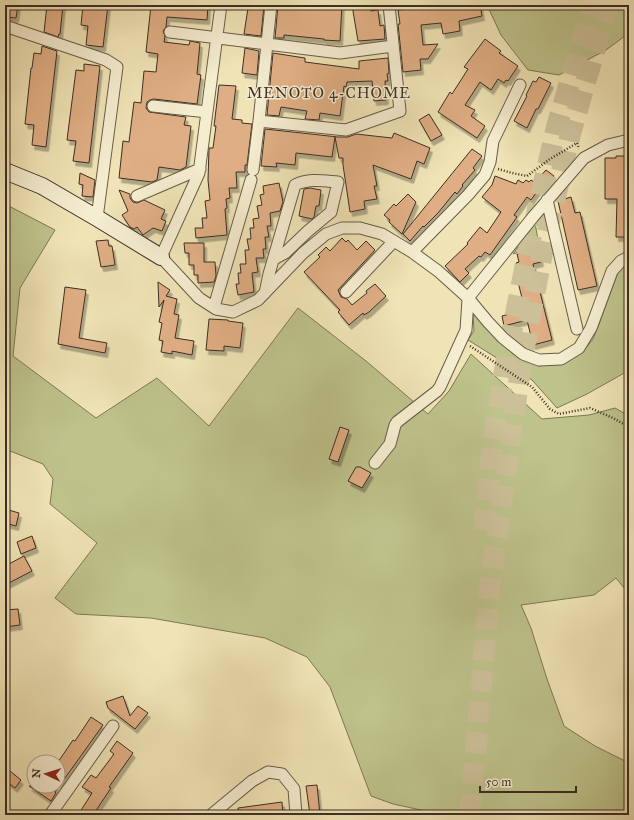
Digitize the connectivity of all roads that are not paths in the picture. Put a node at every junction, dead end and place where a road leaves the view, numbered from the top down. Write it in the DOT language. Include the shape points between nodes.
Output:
graph roads {
  1 [pos="221,5"];
  2 [pos="271,5"];
  3 [pos="389,5"];
  4 [pos="5,26"];
  5 [pos="170,32"];
  6 [pos="216,37"];
  7 [pos="267,44"];
  8 [pos="393,46"];
  9 [pos="520,85"];
  10 [pos="153,106"];
  11 [pos="207,112"];
  12 [pos="259,121"];
  13 [pos="629,140"];
  14 [pos="200,169"];
  15 [pos="5,171"];
  16 [pos="136,196"];
  17 [pos="547,200"];
  18 [pos="97,218"];
  19 [pos="394,241"];
  20 [pos="412,252"];
  21 [pos="161,257"];
  22 [pos="629,257"];
  23 [pos="274,259"];
  24 [pos="346,292"];
  25 [pos="265,293"];
  26 [pos="468,298"];
  27 [pos="214,307"];
  28 [pos="577,329"];
  29 [pos="375,463"];
  30 [pos="113,726"];
  31 [pos="50,815"];
  32 [pos="211,815"];
  33 [pos="296,815"];
  1 -- 6 [label="street"];
  2 -- 7 [label="street"];
  3 -- 8 [label="street"];
  4 -- 18 [label="street" via="106,60 117,67"];
  5 -- 6 [label="street"];
  6 -- 7 [label="street"];
  6 -- 11 [label="street"];
  7 -- 8 [label="street" via="340,53"];
  7 -- 12 [label="street"];
  8 -- 12 [label="street" via="400,111 346,130"];
  9 -- 20 [label="street" via="493,141 485,174"];
  10 -- 11 [label="street"];
  11 -- 14 [label="street"];
  12 -- 27 [label="street" via="252,175"];
  13 -- 17 [label="street" via="608,145 584,158"];
  14 -- 16 [label="street"];
  14 -- 21 [label="street"];
  15 -- 18 [label="street" via="42,186"];
  17 -- 26 [label="street"];
  17 -- 28 [label="street"];
  18 -- 21 [label="street"];
  19 -- 20 [label="street"];
  19 -- 24 [label="street"];
  19 -- 25 [label="street" via="382,234 360,228 342,228 326,234"];
  20 -- 26 [label="street"];
  21 -- 27 [label="street" via="199,298"];
  22 -- 26 [label="street" via="612,271 591,328 579,348 561,359 539,360 523,354 503,338"];
  23 -- 23 [label="street" via="295,185 303,180 338,182 331,212 285,253"];
  23 -- 25 [label="street"];
  25 -- 27 [label="street" via="258,300 233,312"];
  26 -- 29 [label="street" via="466,330 437,391 397,422 390,444"];
  30 -- 31 [label="street"];
  32 -- 33 [label="street" via="252,781 268,772 282,774 294,789"];
}
